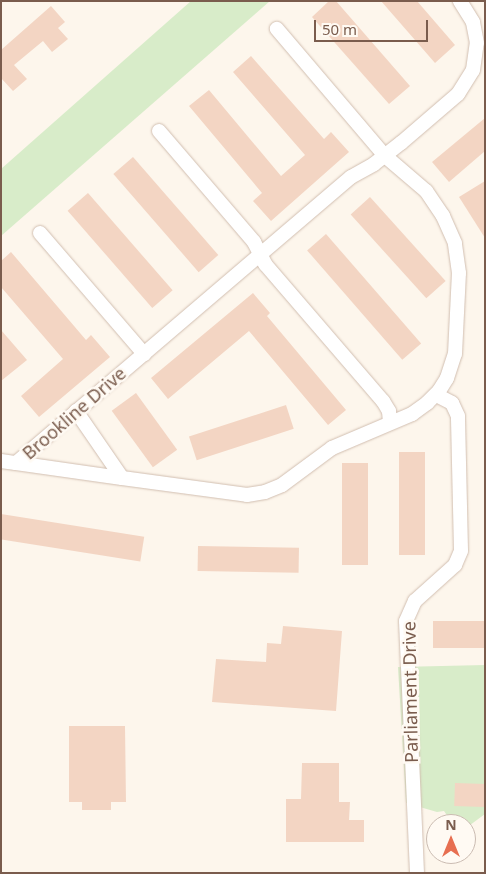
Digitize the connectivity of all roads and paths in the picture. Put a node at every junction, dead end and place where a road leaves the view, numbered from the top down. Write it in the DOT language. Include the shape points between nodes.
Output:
graph roads {
  1 [pos="460,1"];
  2 [pos="277,29"];
  3 [pos="159,131"];
  4 [pos="385,156"];
  5 [pos="40,233"];
  6 [pos="260,255"];
  7 [pos="144,354"];
  8 [pos="436,395"];
  9 [pos="76,411"];
  10 [pos="390,422"];
  11 [pos="1,461"];
  12 [pos="16,463"];
  13 [pos="122,478"];
  14 [pos="417,873"];
  1 -- 4 [label="street, Brookline Drive" via="470,15 476,36 476,56 470,77 458,94"];
  2 -- 4 [label="street"];
  3 -- 6 [label="street" via="254,242"];
  4 -- 6 [label="street, Brookline Drive" via="351,177"];
  4 -- 8 [label="street" via="426,191 443,216 455,243 460,281 455,354 450,373"];
  5 -- 7 [label="street"];
  6 -- 7 [label="street, Brookline Drive"];
  6 -- 10 [label="street" via="383,401"];
  7 -- 9 [label="street, Brookline Drive"];
  8 -- 10 [label="street" via="412,414"];
  8 -- 14 [label="street, Parliament Drive" via="452,403 458,416 461,551 455,565 415,601 406,621"];
  9 -- 12 [label="street, Brookline Drive"];
  9 -- 13 [label="street"];
  10 -- 13 [label="street" via="332,448 287,482 265,492 240,495"];
  11 -- 12 [label="street, Brookline Drive"];
  12 -- 13 [label="street"];
}
